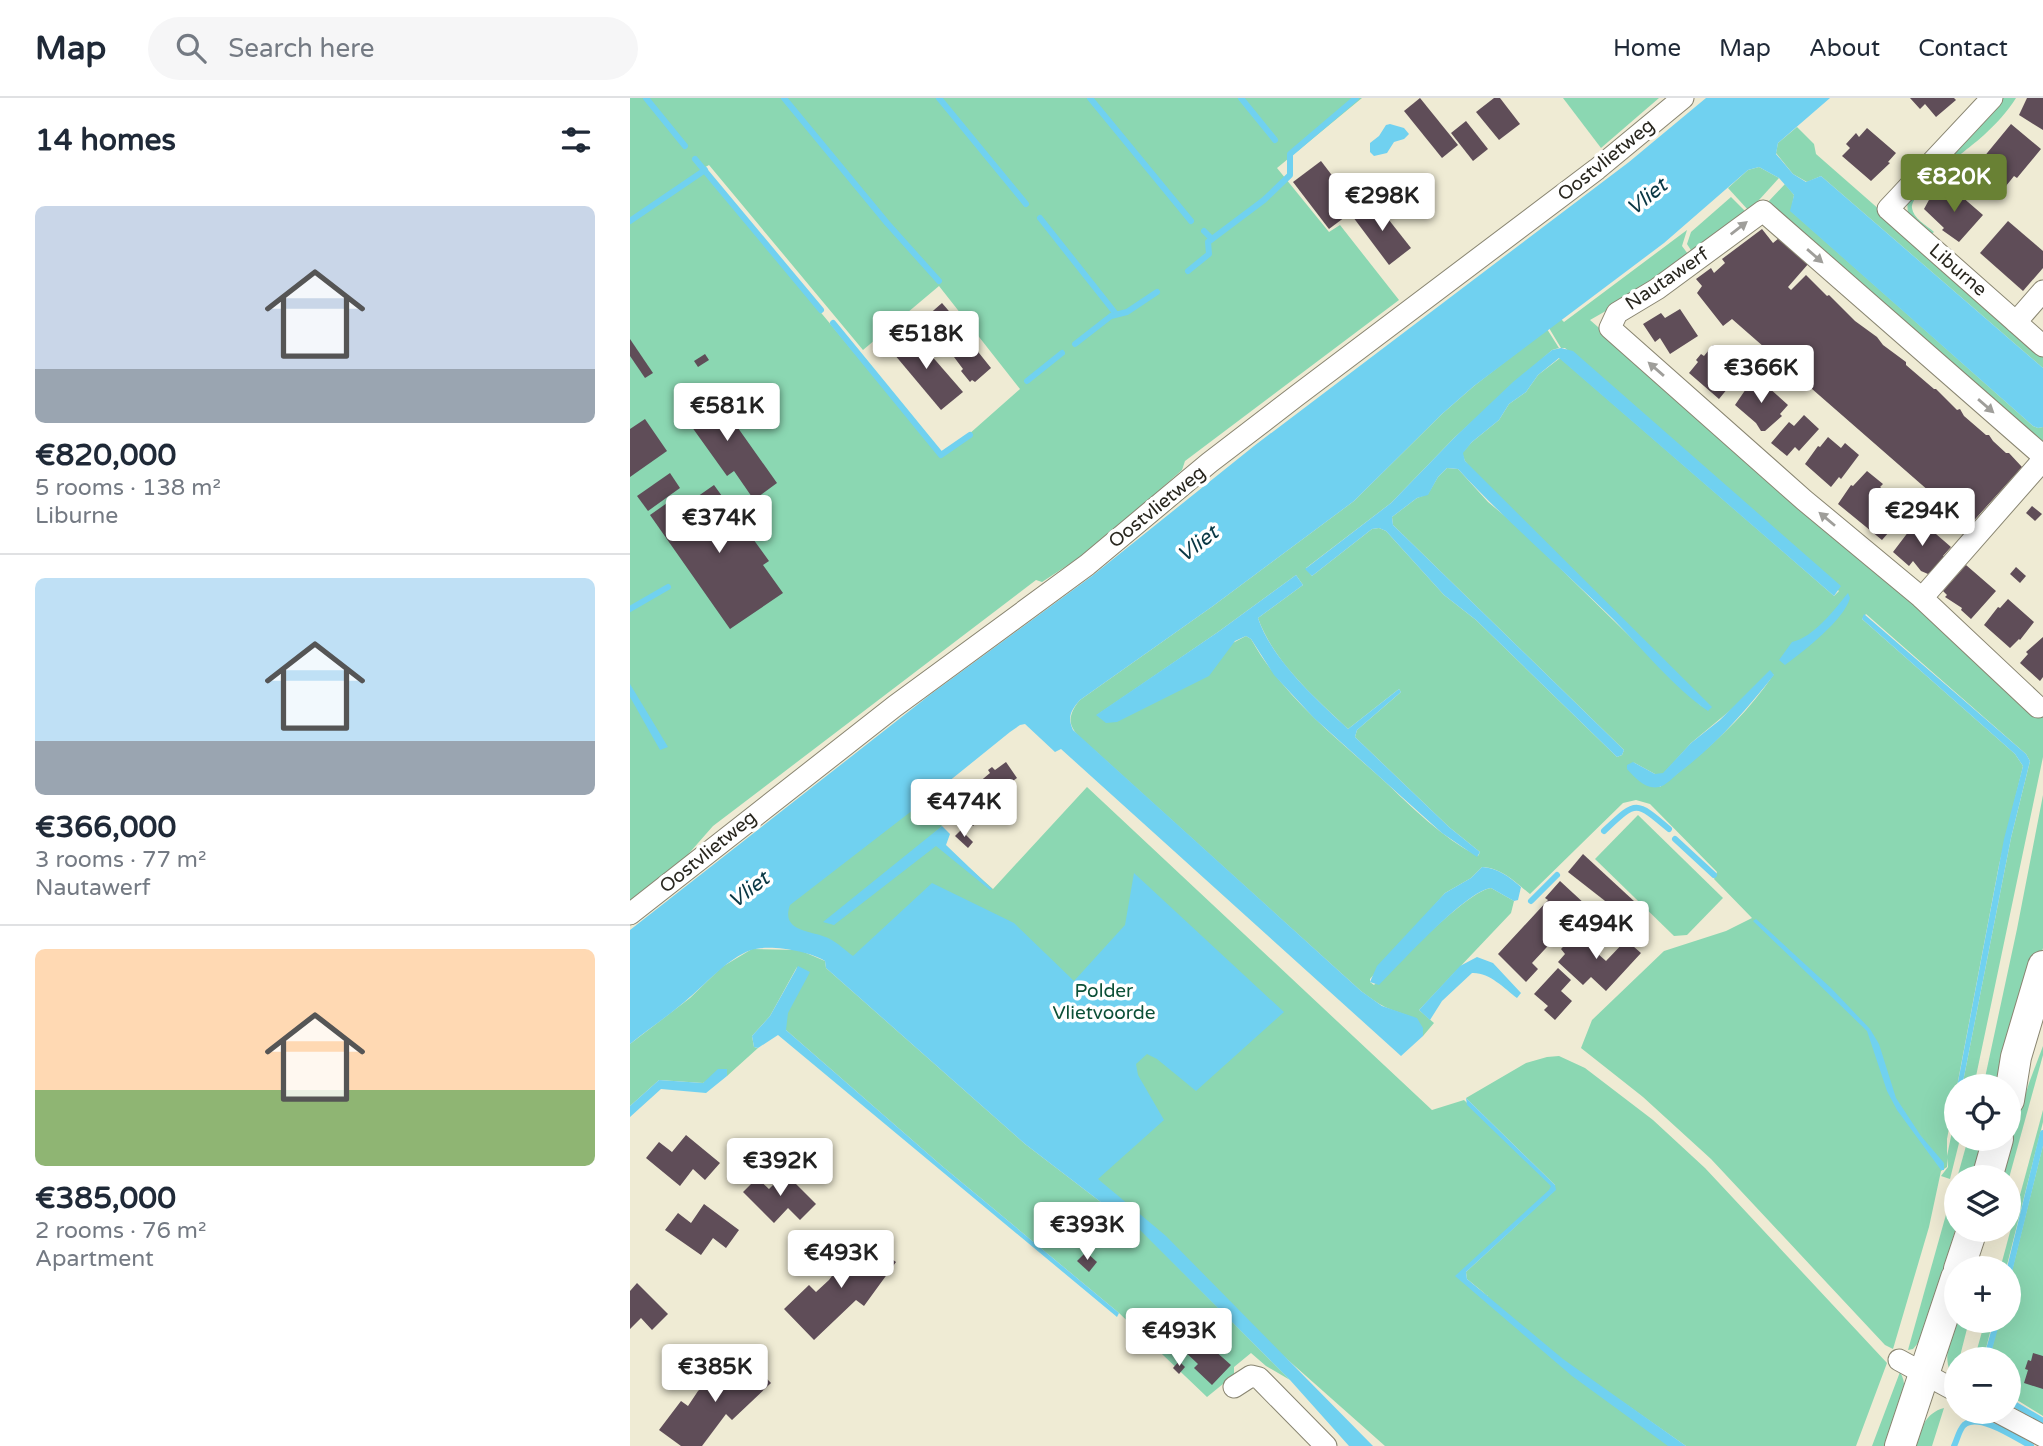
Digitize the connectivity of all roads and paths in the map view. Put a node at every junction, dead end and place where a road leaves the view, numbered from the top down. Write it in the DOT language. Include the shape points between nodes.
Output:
graph roads {
  1 [pos="1683,98"];
  2 [pos="1992,98"];
  3 [pos="2043,291"];
  4 [pos="2017,321"];
  5 [pos="2043,346"];
  6 [pos="2043,458"];
  7 [pos="1922,598"];
  8 [pos="2038,707"];
  9 [pos="630,914"];
  10 [pos="2043,966"];
  11 [pos="2043,1022"];
  12 [pos="2013,1074"];
  13 [pos="2021,1079"];
  14 [pos="1944,1315"];
  15 [pos="1899,1360"];
  16 [pos="1925,1374"];
  17 [pos="1944,1384"];
  18 [pos="1234,1387"];
  19 [pos="2020,1424"];
  20 [pos="2043,1436"];
  21 [pos="1326,1446"];
  22 [pos="1899,1446"];
  1 -- 9 [label="street, Oostvlietweg" via="1597,169 1209,463 1087,565 894,706"];
  2 -- 4 [label="street, Liburne" via="1888,209"];
  3 -- 4 [label="street"];
  4 -- 5 [label="street, Liburne"];
  6 -- 7 [label="street, Nautawerf" via="1992,510 1983,530"];
  7 -- 6 [label="street, Nautawerf, one-way" via="1610,328 1617,313 1763,211"];
  7 -- 8 [label="street, Nautawerf"];
  10 -- 12 [label="main road"];
  11 -- 13 [label="main road"];
  14 -- 16 [label="main road"];
  15 -- 16 [label="street"];
  16 -- 17 [label="street"];
  16 -- 22 [label="main road"];
  18 -- 21 [label="street" via="1251,1376 1259,1378"];
  19 -- 20 [label="street"];
}
